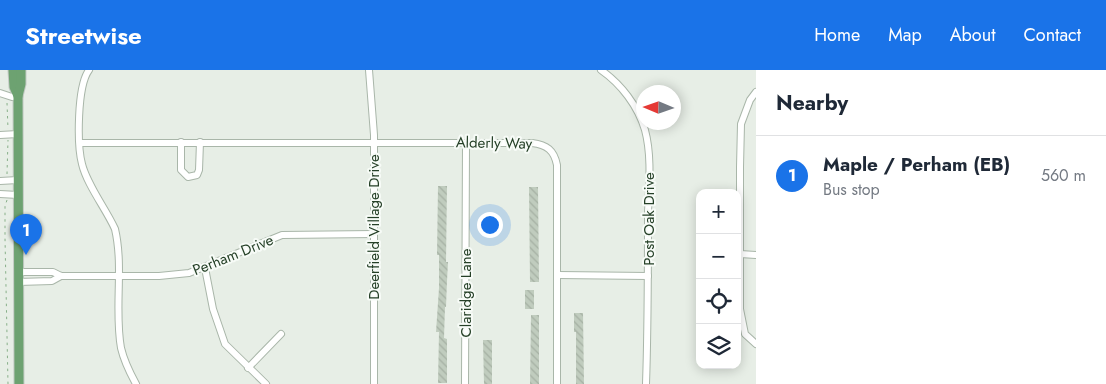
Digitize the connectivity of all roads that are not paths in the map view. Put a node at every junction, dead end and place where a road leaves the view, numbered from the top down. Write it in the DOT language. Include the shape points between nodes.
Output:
graph roads {
  1 [pos="13,70"];
  2 [pos="21,70"];
  3 [pos="87,70"];
  4 [pos="369,70"];
  5 [pos="601,70"];
  6 [pos="756,92"];
  7 [pos="4,95"];
  8 [pos="18,96"];
  9 [pos="0,135"];
  10 [pos="13,135"];
  11 [pos="181,142"];
  12 [pos="200,142"];
  13 [pos="80,143"];
  14 [pos="374,143"];
  15 [pos="466,143"];
  16 [pos="18,180"];
  17 [pos="4,181"];
  18 [pos="4,194"];
  19 [pos="18,195"];
  20 [pos="374,234"];
  21 [pos="740,234"];
  22 [pos="741,254"];
  23 [pos="756,255"];
  24 [pos="205,268"];
  25 [pos="18,272"];
  26 [pos="558,275"];
  27 [pos="61,276"];
  28 [pos="118,276"];
  29 [pos="648,276"];
  30 [pos="740,279"];
  31 [pos="18,282"];
  32 [pos="281,334"];
  33 [pos="756,344"];
  34 [pos="248,368"];
  35 [pos="19,384"];
  36 [pos="136,384"];
  37 [pos="266,384"];
  38 [pos="374,384"];
  39 [pos="465,384"];
  40 [pos="557,384"];
  41 [pos="646,384"];
  1 -- 8 [label="main road"];
  2 -- 8 [label="main road"];
  3 -- 13 [label="street" via="80,101"];
  4 -- 14 [label="street, Deerfield Village Drive"];
  5 -- 29 [label="street, Post Oak Drive" via="628,95 646,132 649,161"];
  6 -- 21 [label="street" via="741,124"];
  7 -- 8 [label="street"];
  8 -- 10 [label="main road"];
  9 -- 10 [label="street"];
  10 -- 16 [label="main road"];
  11 -- 12 [label="street, Alderly Way"];
  11 -- 12 [label="street" via="182,170 188,177 193,177 199,170"];
  11 -- 13 [label="street, Alderly Way"];
  12 -- 14 [label="street, Alderly Way"];
  13 -- 28 [label="street" via="82,165 115,229"];
  14 -- 15 [label="street, Alderly Way"];
  14 -- 20 [label="street, Deerfield Village Drive"];
  15 -- 26 [label="street, Alderly Way" via="532,143 553,152 557,165"];
  15 -- 39 [label="street, Claridge Lane"];
  16 -- 17 [label="street"];
  16 -- 19 [label="main road"];
  18 -- 19 [label="street"];
  19 -- 25 [label="main road"];
  20 -- 24 [label="street, Perham Drive" via="282,235"];
  20 -- 38 [label="street, Deerfield Village Drive"];
  22 -- 23 [label="street"];
  24 -- 28 [label="street, Perham Drive" via="175,275"];
  24 -- 34 [label="street" via="213,309 225,344"];
  25 -- 27 [label="street, Perham Drive" via="53,272"];
  25 -- 31 [label="main road"];
  26 -- 29 [label="street"];
  26 -- 40 [label="street, Alderly Way"];
  27 -- 28 [label="street, Perham Drive"];
  27 -- 31 [label="street, Perham Drive" via="52,280"];
  28 -- 36 [label="street" via="122,350"];
  29 -- 41 [label="street, Post Oak Drive"];
  30 -- 33 [label="street" via="741,318 745,334"];
  31 -- 35 [label="main road"];
  32 -- 34 [label="street"];
  34 -- 37 [label="street"];
}
